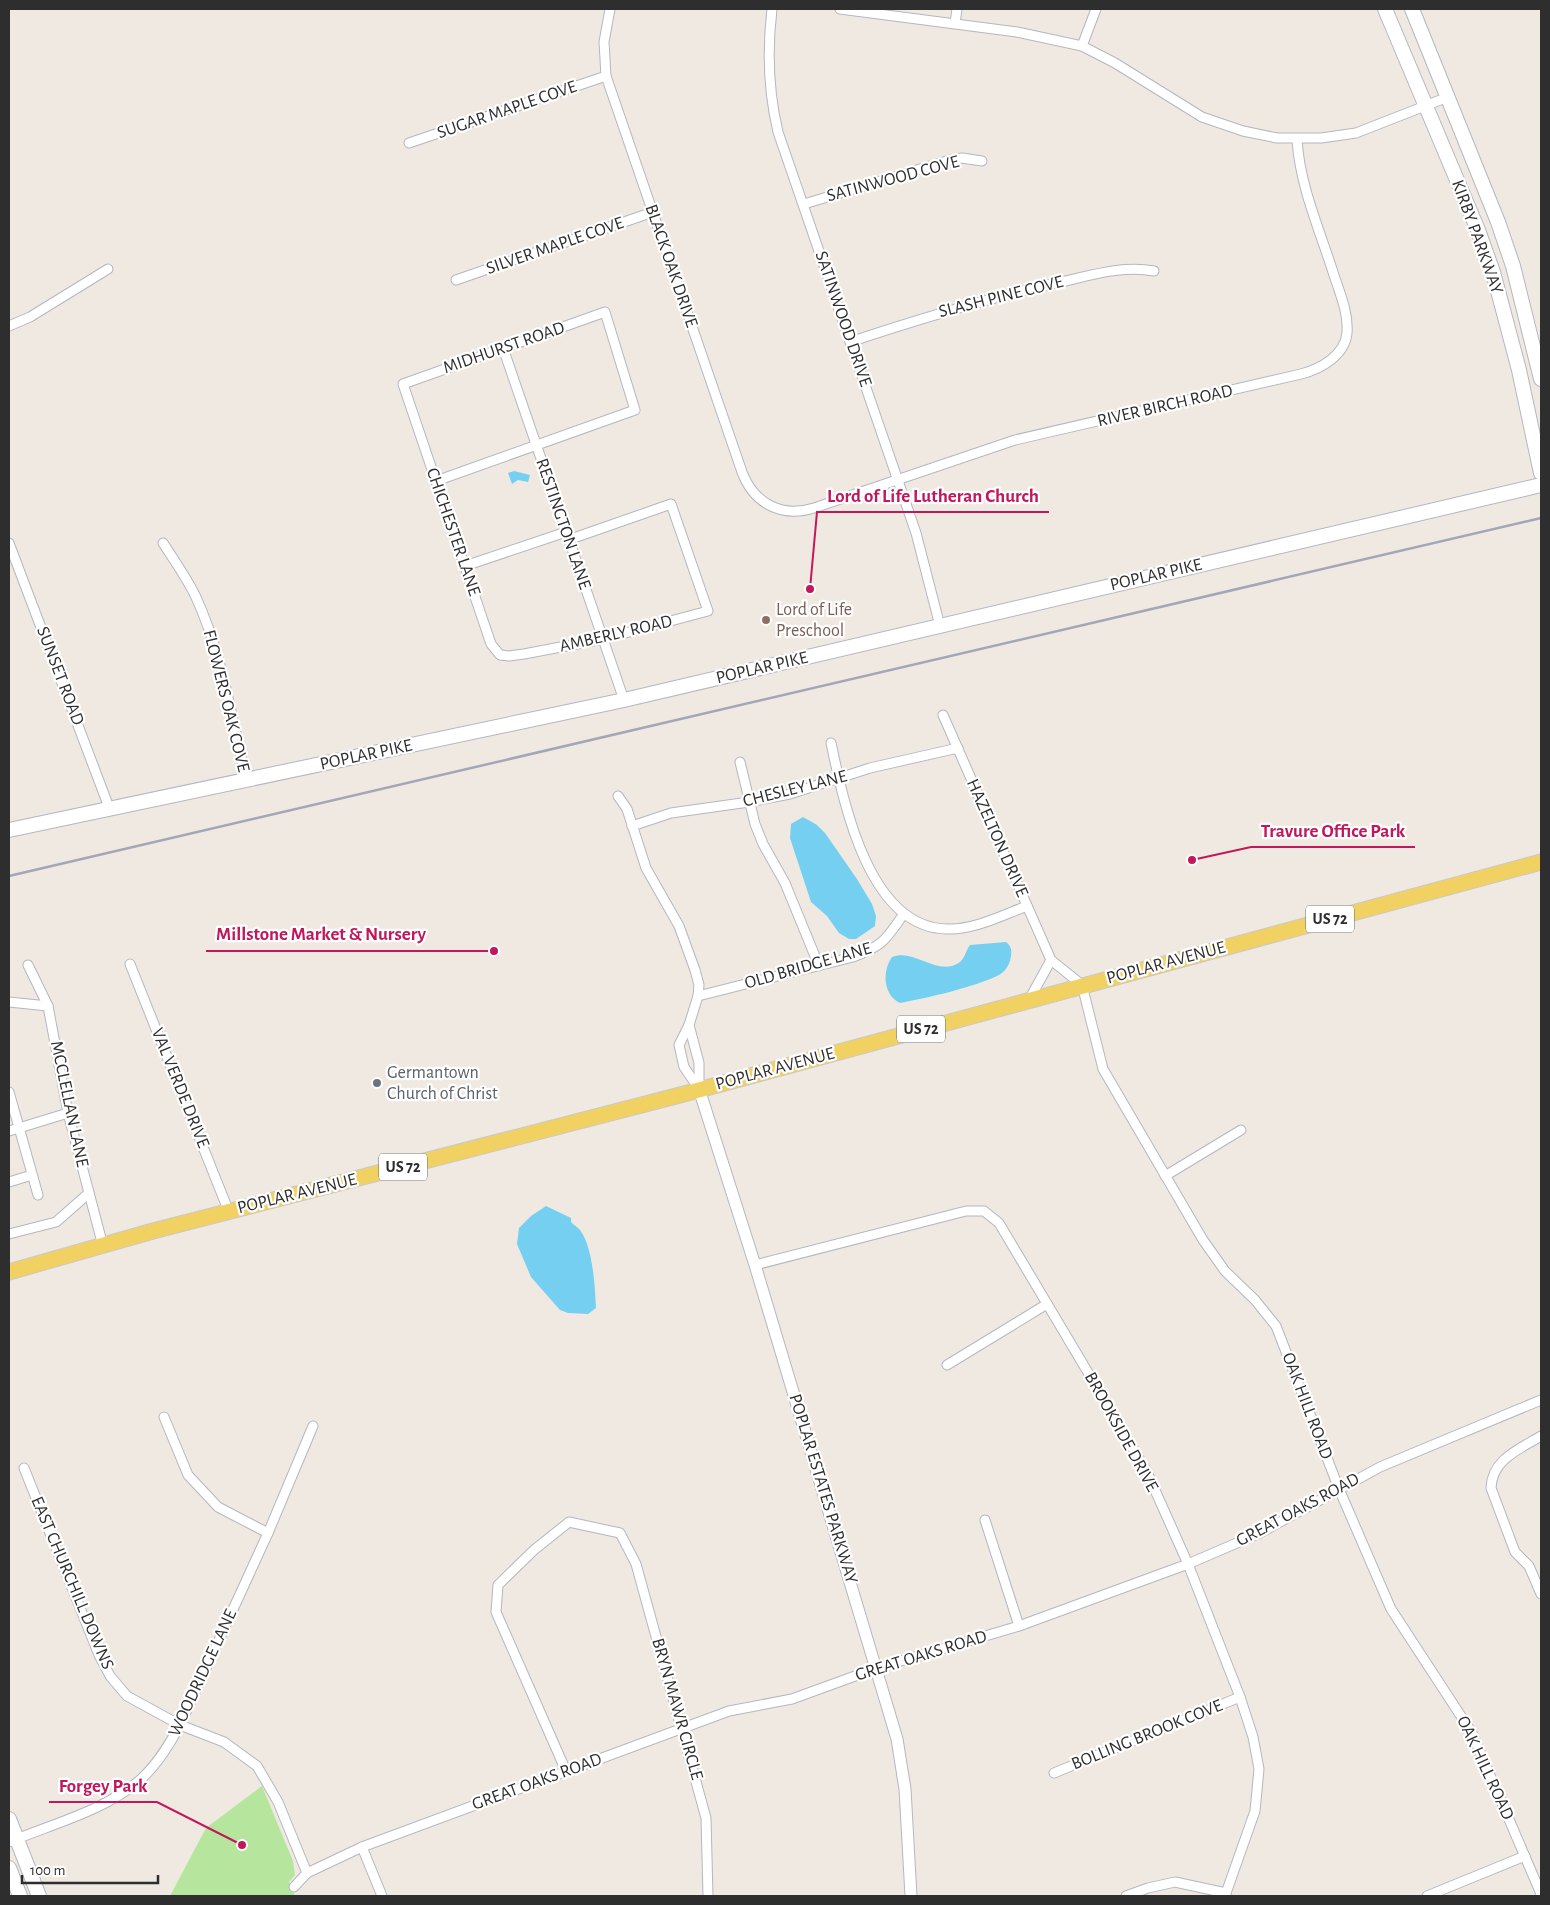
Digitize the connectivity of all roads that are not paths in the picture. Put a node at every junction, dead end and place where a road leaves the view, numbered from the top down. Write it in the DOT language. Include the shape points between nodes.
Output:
graph roads {
  1 [pos="610,9"];
  2 [pos="772,9"];
  3 [pos="840,9"];
  4 [pos="957,9"];
  5 [pos="1096,9"];
  6 [pos="1385,9"];
  7 [pos="1412,9"];
  8 [pos="955,23"];
  9 [pos="1082,46"];
  10 [pos="606,76"];
  11 [pos="1448,97"];
  12 [pos="1426,106"];
  13 [pos="1297,140"];
  14 [pos="409,143"];
  15 [pos="982,161"];
  16 [pos="804,204"];
  17 [pos="653,212"];
  18 [pos="108,269"];
  19 [pos="1154,271"];
  20 [pos="456,280"];
  21 [pos="9,326"];
  22 [pos="850,342"];
  23 [pos="503,348"];
  24 [pos="1541,379"];
  25 [pos="403,384"];
  26 [pos="536,445"];
  27 [pos="1541,473"];
  28 [pos="898,478"];
  29 [pos="436,481"];
  30 [pos="1541,484"];
  31 [pos="774,509"];
  32 [pos="567,536"];
  33 [pos="9,543"];
  34 [pos="163,543"];
  35 [pos="465,566"];
  36 [pos="940,626"];
  37 [pos="602,639"];
  38 [pos="524,654"];
  39 [pos="624,700"];
  40 [pos="943,715"];
  41 [pos="831,743"];
  42 [pos="958,748"];
  43 [pos="740,762"];
  44 [pos="839,779"];
  45 [pos="246,780"];
  46 [pos="618,796"];
  47 [pos="749,802"];
  48 [pos="110,810"];
  49 [pos="632,826"];
  50 [pos="9,830"];
  51 [pos="1541,862"];
  52 [pos="1027,906"];
  53 [pos="903,914"];
  54 [pos="1051,960"];
  55 [pos="130,964"];
  56 [pos="28,965"];
  57 [pos="818,966"];
  58 [pos="1082,985"];
  59 [pos="698,996"];
  60 [pos="1029,1000"];
  61 [pos="9,1002"];
  62 [pos="48,1006"];
  63 [pos="690,1023"];
  64 [pos="699,1089"];
  65 [pos="9,1092"];
  66 [pos="68,1114"];
  67 [pos="20,1128"];
  68 [pos="9,1130"];
  69 [pos="1241,1130"];
  70 [pos="32,1176"];
  71 [pos="1165,1176"];
  72 [pos="9,1182"];
  73 [pos="89,1193"];
  74 [pos="38,1195"];
  75 [pos="229,1212"];
  76 [pos="9,1234"];
  77 [pos="103,1246"];
  78 [pos="755,1265"];
  79 [pos="9,1272"];
  80 [pos="1047,1304"];
  81 [pos="947,1365"];
  82 [pos="1540,1403"];
  83 [pos="164,1416"];
  84 [pos="313,1426"];
  85 [pos="1541,1436"];
  86 [pos="24,1468"];
  87 [pos="1339,1489"];
  88 [pos="985,1520"];
  89 [pos="268,1534"];
  90 [pos="1188,1564"];
  91 [pos="1541,1594"];
  92 [pos="1019,1626"];
  93 [pos="877,1668"];
  94 [pos="1240,1697"];
  95 [pos="180,1725"];
  96 [pos="683,1728"];
  97 [pos="566,1771"];
  98 [pos="1054,1773"];
  99 [pos="9,1819"];
  100 [pos="13,1840"];
  101 [pos="362,1847"];
  102 [pos="1526,1856"];
  103 [pos="9,1868"];
  104 [pos="307,1873"];
  105 [pos="294,1887"];
  106 [pos="1225,1894"];
  107 [pos="1541,1894"];
  108 [pos="20,1896"];
  109 [pos="39,1896"];
  110 [pos="382,1896"];
  111 [pos="708,1896"];
  112 [pos="911,1896"];
  113 [pos="1126,1896"];
  114 [pos="1428,1896"];
  1 -- 10 [label="street, BLACK OAK DRIVE" via="604,42"];
  2 -- 16 [label="street, SATINWOOD DRIVE" via="768,53 771,100 778,132"];
  3 -- 8 [label="street"];
  4 -- 8 [label="street"];
  5 -- 9 [label="street"];
  6 -- 12 [label="main road, KIRBY PARKWAY"];
  7 -- 11 [label="main road, KIRBY PARKWAY"];
  8 -- 9 [label="street"];
  9 -- 13 [label="street" via="1211,122"];
  10 -- 14 [label="street, SUGAR MAPLE COVE"];
  10 -- 17 [label="street, BLACK OAK DRIVE"];
  11 -- 12 [label="street"];
  11 -- 24 [label="main road, KIRBY PARKWAY" via="1513,266"];
  12 -- 13 [label="street" via="1356,133"];
  12 -- 27 [label="main road, KIRBY PARKWAY" via="1493,272 1519,370"];
  13 -- 28 [label="street, RIVER BIRCH ROAD" via="1301,176 1346,319 1344,343 1331,360 1302,374 1002,444"];
  15 -- 16 [label="street, SATINWOOD COVE" via="950,160"];
  16 -- 22 [label="street, SATINWOOD DRIVE"];
  17 -- 20 [label="street, SILVER MAPLE COVE"];
  17 -- 31 [label="street, BLACK OAK DRIVE" via="744,479 757,497"];
  18 -- 21 [label="street" via="30,318"];
  19 -- 22 [label="street, SLASH PINE COVE" via="1140,268 1114,270 992,298"];
  22 -- 28 [label="street, SATINWOOD DRIVE"];
  23 -- 25 [label="street, MIDHURST ROAD"];
  23 -- 26 [label="street, RESTINGTON LANE"];
  23 -- 26 [label="street, MIDHURST ROAD" via="605,312 635,410"];
  25 -- 29 [label="street, CHICHESTER LANE"];
  26 -- 29 [label="street"];
  26 -- 32 [label="street, RESTINGTON LANE"];
  28 -- 31 [label="street, RIVER BIRCH ROAD" via="806,510"];
  28 -- 36 [label="street, SATINWOOD DRIVE" via="922,552"];
  29 -- 35 [label="street, CHICHESTER LANE"];
  30 -- 36 [label="main road, POPLAR PIKE"];
  32 -- 35 [label="street"];
  32 -- 37 [label="street, RESTINGTON LANE"];
  32 -- 37 [label="street, AMBERLY ROAD" via="672,504 708,611"];
  33 -- 48 [label="street, SUNSET ROAD"];
  34 -- 45 [label="street, FLOWERS OAK COVE" via="194,594 210,631"];
  35 -- 38 [label="street, CHICHESTER LANE" via="495,650 500,655"];
  36 -- 39 [label="main road, POPLAR PIKE"];
  37 -- 38 [label="street, AMBERLY ROAD"];
  37 -- 39 [label="street, RESTINGTON LANE"];
  39 -- 45 [label="main road, POPLAR PIKE"];
  40 -- 42 [label="street, HAZELTON DRIVE"];
  41 -- 44 [label="street"];
  42 -- 44 [label="street, CHESLEY LANE" via="870,768"];
  42 -- 52 [label="street, HAZELTON DRIVE"];
  43 -- 47 [label="street"];
  44 -- 47 [label="street, CHESLEY LANE"];
  44 -- 53 [label="street" via="860,846 886,897"];
  45 -- 48 [label="main road, POPLAR PIKE"];
  46 -- 49 [label="street" via="627,809"];
  47 -- 49 [label="street, CHESLEY LANE" via="671,813"];
  47 -- 57 [label="street" via="763,844 785,883"];
  48 -- 50 [label="main road, POPLAR PIKE"];
  49 -- 59 [label="street" via="646,868 679,926 688,949 699,984"];
  51 -- 58 [label="main road, POPLAR AVENUE / US 72"];
  52 -- 53 [label="street" via="949,930 920,924"];
  52 -- 54 [label="street, HAZELTON DRIVE"];
  53 -- 57 [label="street, OLD BRIDGE LANE" via="876,948"];
  54 -- 58 [label="street, HAZELTON DRIVE"];
  54 -- 60 [label="street"];
  55 -- 75 [label="street, VAL VERDE DRIVE"];
  56 -- 62 [label="street, MCCLELLAN LANE"];
  57 -- 59 [label="street, OLD BRIDGE LANE"];
  58 -- 60 [label="main road, POPLAR AVENUE / US 72"];
  58 -- 71 [label="street, OAK HILL ROAD" via="1103,1069"];
  59 -- 63 [label="street"];
  60 -- 64 [label="main road, POPLAR AVENUE / US 72"];
  61 -- 62 [label="street"];
  62 -- 66 [label="street, MCCLELLAN LANE"];
  63 -- 64 [label="street" via="699,1063"];
  63 -- 64 [label="street" via="679,1045 680,1055"];
  64 -- 75 [label="main road, POPLAR AVENUE / US 72"];
  64 -- 78 [label="street, POPLAR ESTATES PARKWAY"];
  65 -- 67 [label="street"];
  66 -- 67 [label="street"];
  66 -- 73 [label="street, MCCLELLAN LANE"];
  67 -- 68 [label="street"];
  67 -- 70 [label="street"];
  69 -- 71 [label="street"];
  70 -- 72 [label="street"];
  70 -- 74 [label="street"];
  71 -- 87 [label="street, OAK HILL ROAD" via="1225,1271 1276,1326"];
  73 -- 76 [label="street" via="56,1222"];
  73 -- 77 [label="street, MCCLELLAN LANE"];
  75 -- 77 [label="main road, POPLAR AVENUE / US 72"];
  77 -- 79 [label="main road, POPLAR AVENUE / US 72"];
  78 -- 80 [label="street, BROOKSIDE DRIVE" via="966,1211 984,1211 999,1222"];
  78 -- 93 [label="street, POPLAR ESTATES PARKWAY"];
  80 -- 81 [label="street"];
  80 -- 90 [label="street, BROOKSIDE DRIVE" via="1146,1470"];
  82 -- 87 [label="street, GREAT OAKS ROAD" via="1380,1467"];
  83 -- 89 [label="street" via="188,1476 218,1507"];
  84 -- 89 [label="street, WOODRIDGE LANE"];
  85 -- 91 [label="street" via="1503,1459 1494,1473 1491,1488 1516,1552 1529,1566"];
  86 -- 95 [label="street, EAST CHURCHILL DOWNS" via="110,1676 127,1696"];
  87 -- 90 [label="street, GREAT OAKS ROAD" via="1260,1533"];
  87 -- 102 [label="street, OAK HILL ROAD" via="1391,1609 1472,1733"];
  88 -- 92 [label="street"];
  89 -- 95 [label="street, WOODRIDGE LANE"];
  90 -- 92 [label="street, GREAT OAKS ROAD"];
  90 -- 94 [label="street, BROOKSIDE DRIVE"];
  92 -- 93 [label="street, GREAT OAKS ROAD"];
  93 -- 96 [label="street, GREAT OAKS ROAD" via="792,1699 729,1711"];
  93 -- 112 [label="street, POPLAR ESTATES PARKWAY" via="897,1739 905,1789"];
  94 -- 98 [label="street, BOLLING BROOK COVE"];
  94 -- 106 [label="street, BROOKSIDE DRIVE" via="1259,1769 1255,1810"];
  95 -- 100 [label="street, WOODRIDGE LANE" via="163,1754 140,1780 118,1796"];
  95 -- 104 [label="street, EAST CHURCHILL DOWNS" via="224,1742 257,1766 278,1802"];
  96 -- 97 [label="street, GREAT OAKS ROAD"];
  96 -- 97 [label="street, BRYN MAWR CIRCLE" via="636,1564 622,1537 616,1530 569,1522 498,1585 496,1612"];
  96 -- 111 [label="street, BRYN MAWR CIRCLE" via="706,1818"];
  97 -- 101 [label="street, GREAT OAKS ROAD"];
  99 -- 100 [label="main road"];
  100 -- 109 [label="main road"];
  101 -- 104 [label="street, GREAT OAKS ROAD"];
  101 -- 110 [label="street"];
  102 -- 107 [label="street, OAK HILL ROAD"];
  102 -- 114 [label="street"];
  103 -- 108 [label="main road"];
  104 -- 105 [label="street, GREAT OAKS ROAD"];
  106 -- 113 [label="street" via="1175,1882"];
}
